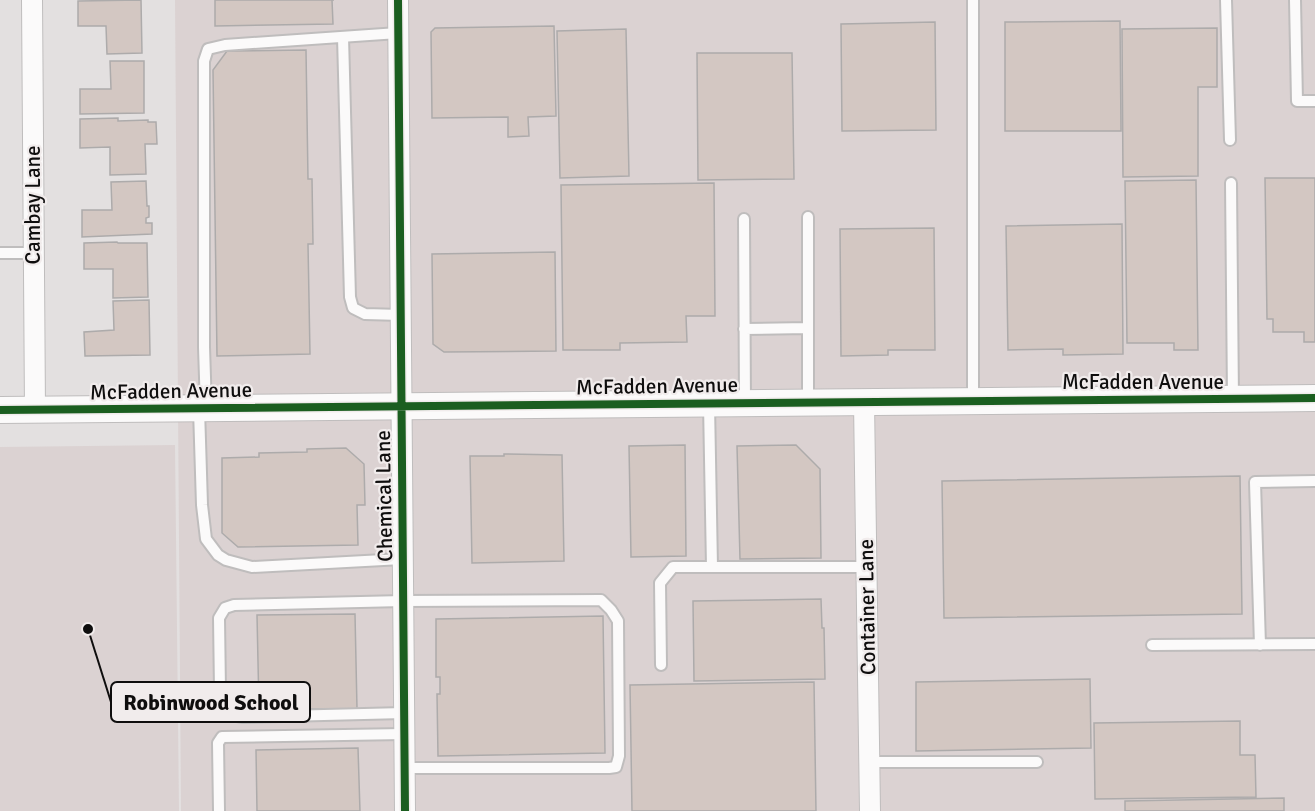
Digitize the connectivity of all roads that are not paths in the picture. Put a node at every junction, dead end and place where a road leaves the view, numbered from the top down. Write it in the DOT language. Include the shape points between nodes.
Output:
graph roads {
  1 [pos="32,0"];
  2 [pos="398,0"];
  3 [pos="974,0"];
  4 [pos="1226,0"];
  5 [pos="1295,0"];
  6 [pos="398,33"];
  7 [pos="343,37"];
  8 [pos="1315,101"];
  9 [pos="1230,140"];
  10 [pos="1231,183"];
  11 [pos="808,216"];
  12 [pos="744,219"];
  13 [pos="0,253"];
  14 [pos="34,253"];
  15 [pos="400,315"];
  16 [pos="808,328"];
  17 [pos="744,329"];
  18 [pos="1315,398"];
  19 [pos="1233,399"];
  20 [pos="973,401"];
  21 [pos="864,402"];
  22 [pos="745,403"];
  23 [pos="808,403"];
  24 [pos="710,404"];
  25 [pos="401,406"];
  26 [pos="202,408"];
  27 [pos="0,410"];
  28 [pos="34,410"];
  29 [pos="1315,481"];
  30 [pos="402,559"];
  31 [pos="712,567"];
  32 [pos="866,567"];
  33 [pos="403,601"];
  34 [pos="1315,644"];
  35 [pos="1152,645"];
  36 [pos="1260,645"];
  37 [pos="661,665"];
  38 [pos="404,713"];
  39 [pos="404,734"];
  40 [pos="869,762"];
  41 [pos="1037,762"];
  42 [pos="405,768"];
  43 [pos="219,811"];
  44 [pos="405,811"];
  45 [pos="870,811"];
  1 -- 14 [label="street, Cambay Lane"];
  2 -- 6 [label="street, Chemical Lane"];
  3 -- 20 [label="lane"];
  4 -- 9 [label="lane"];
  5 -- 8 [label="lane" via="1297,101"];
  6 -- 7 [label="lane"];
  6 -- 15 [label="street, Chemical Lane"];
  7 -- 15 [label="lane" via="350,297 353,308 365,314"];
  7 -- 26 [label="lane" via="208,49 204,61"];
  10 -- 19 [label="lane"];
  11 -- 16 [label="lane"];
  12 -- 17 [label="lane"];
  13 -- 14 [label="lane"];
  14 -- 28 [label="street, Cambay Lane"];
  15 -- 25 [label="street, Chemical Lane"];
  16 -- 17 [label="lane"];
  16 -- 23 [label="lane"];
  17 -- 22 [label="lane"];
  18 -- 19 [label="street, McFadden Avenue"];
  19 -- 20 [label="street, McFadden Avenue"];
  20 -- 21 [label="street, McFadden Avenue"];
  21 -- 23 [label="street, McFadden Avenue"];
  21 -- 32 [label="street, Container Lane"];
  22 -- 23 [label="street, McFadden Avenue"];
  22 -- 24 [label="street, McFadden Avenue"];
  24 -- 25 [label="street, McFadden Avenue"];
  24 -- 31 [label="lane"];
  25 -- 26 [label="street, McFadden Avenue"];
  25 -- 30 [label="street, Chemical Lane"];
  26 -- 28 [label="street, McFadden Avenue"];
  26 -- 30 [label="lane" via="202,505 206,539 218,555 252,567"];
  27 -- 28 [label="street, McFadden Avenue"];
  29 -- 36 [label="lane" via="1255,482"];
  30 -- 33 [label="street, Chemical Lane"];
  31 -- 32 [label="lane"];
  31 -- 37 [label="lane" via="673,567 660,583"];
  32 -- 40 [label="street, Container Lane"];
  33 -- 38 [label="street, Chemical Lane"];
  33 -- 38 [label="lane" via="234,605 225,608 219,618 220,691 231,715"];
  33 -- 42 [label="lane" via="601,600 618,621 616,767"];
  34 -- 36 [label="lane"];
  35 -- 36 [label="lane"];
  38 -- 39 [label="street, Chemical Lane"];
  39 -- 42 [label="street, Chemical Lane"];
  39 -- 43 [label="lane" via="222,737 218,743"];
  40 -- 41 [label="lane"];
  40 -- 45 [label="street, Container Lane"];
  42 -- 44 [label="street, Chemical Lane"];
}
